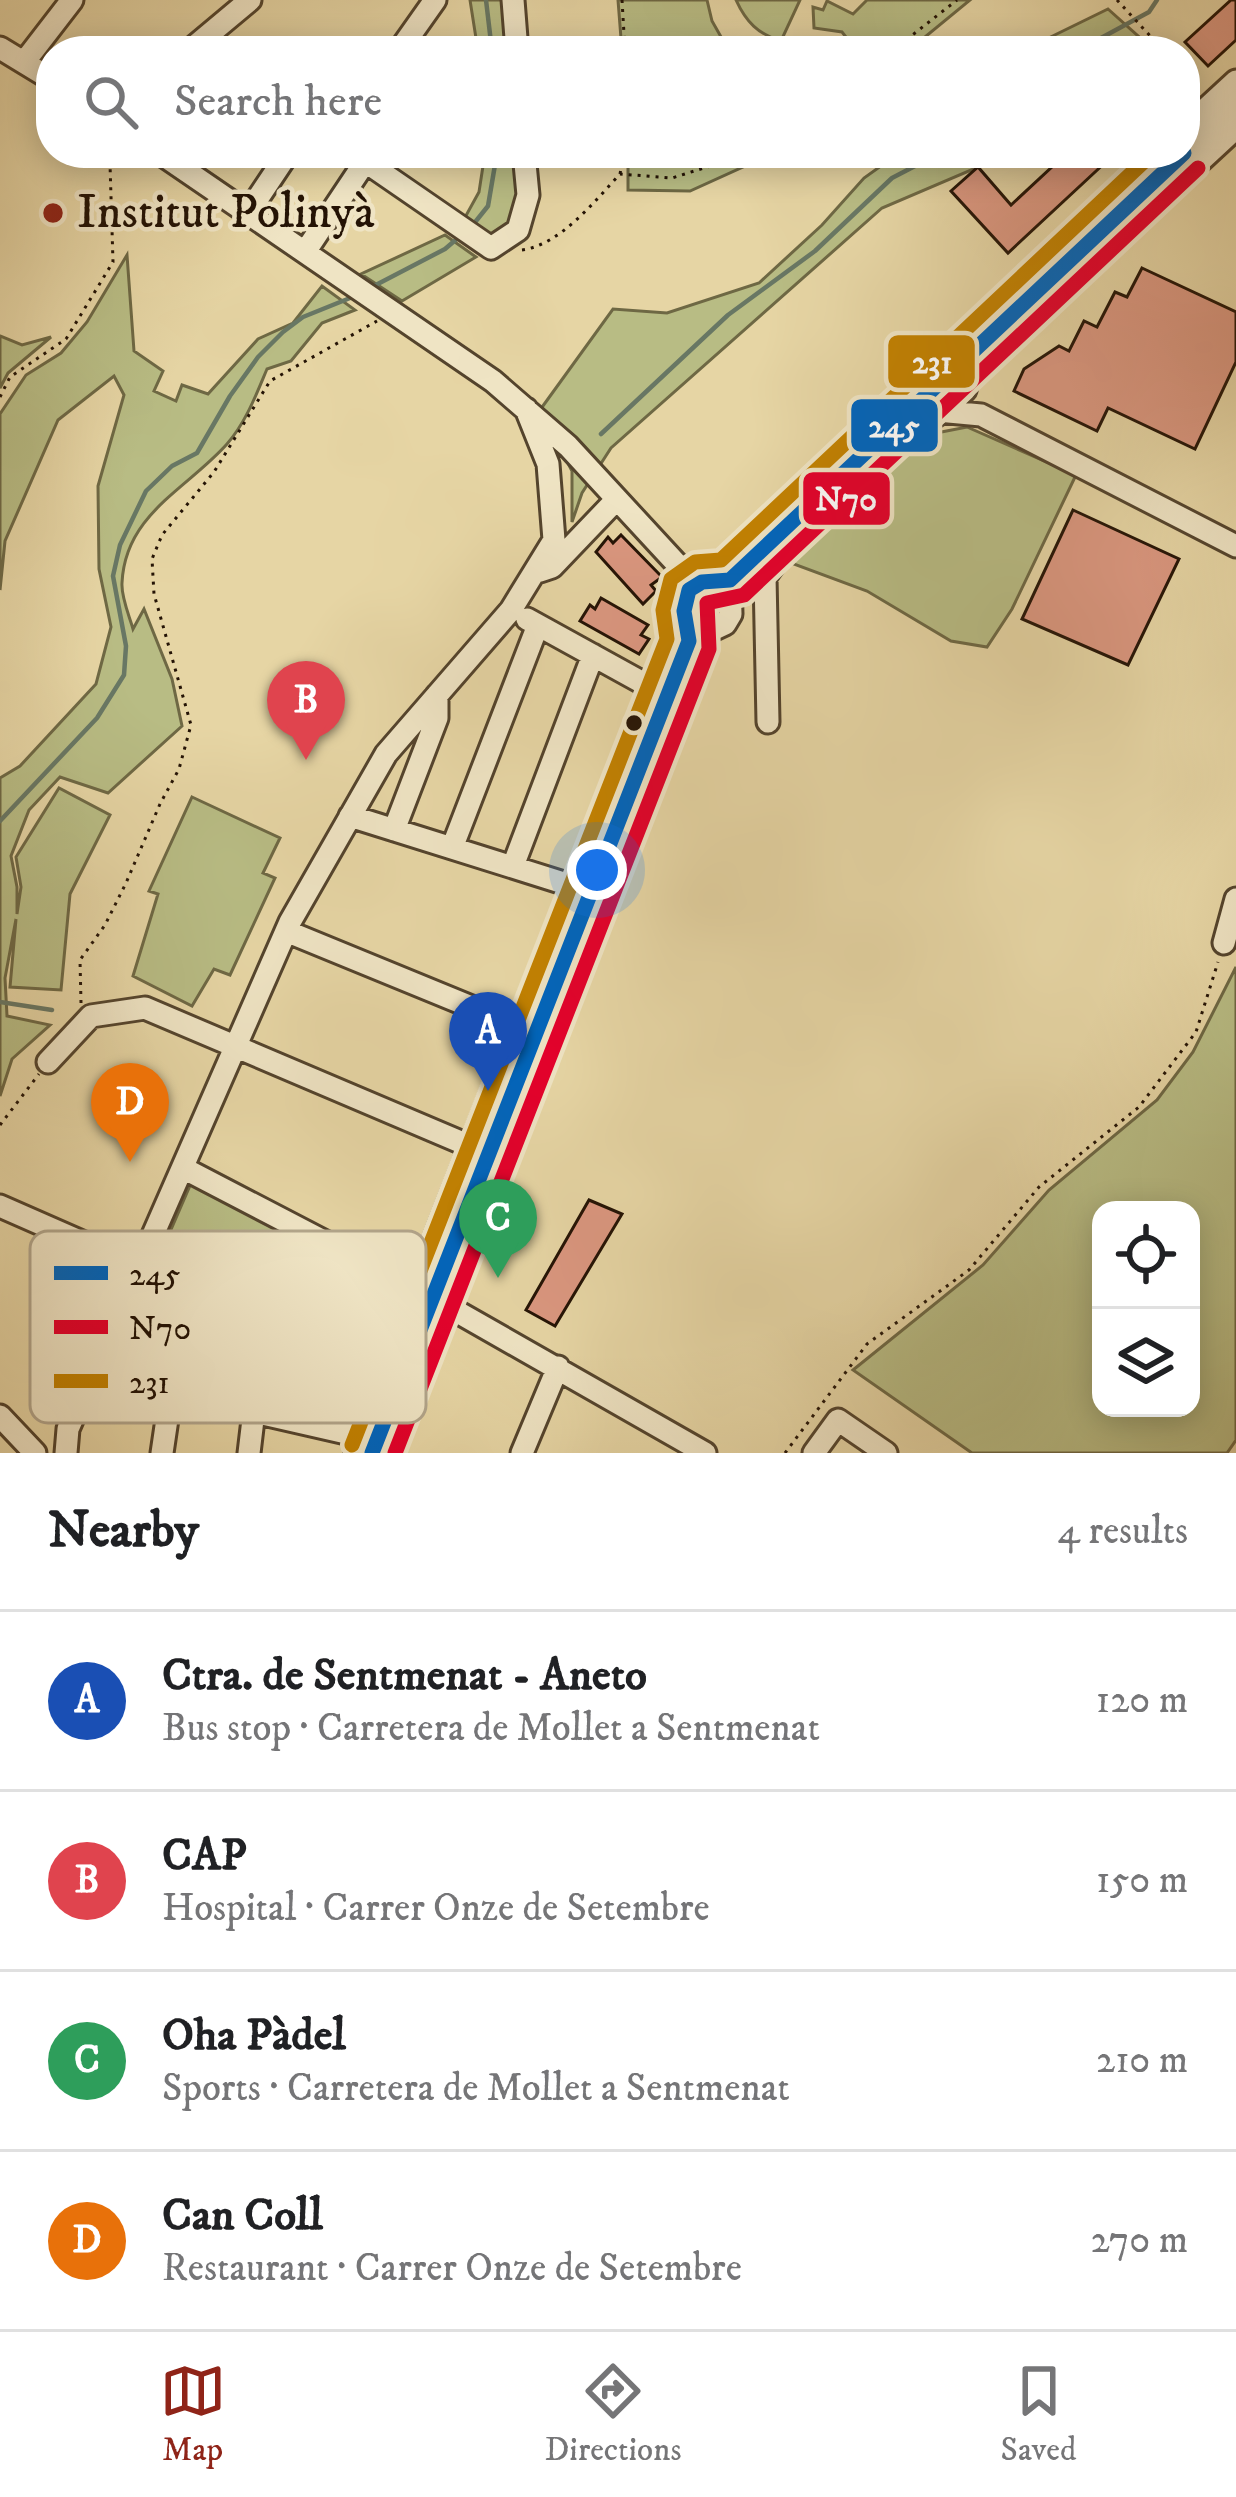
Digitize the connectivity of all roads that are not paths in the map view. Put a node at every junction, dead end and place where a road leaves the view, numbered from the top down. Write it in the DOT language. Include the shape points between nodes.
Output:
graph roads {
  1 [pos="71,0"];
  2 [pos="250,0"];
  3 [pos="435,0"];
  4 [pos="513,0"];
  5 [pos="44,36"];
  6 [pos="210,36"];
  7 [pos="410,36"];
  8 [pos="516,36"];
  9 [pos="36,47"];
  10 [pos="0,48"];
  11 [pos="25,62"];
  12 [pos="36,69"];
  13 [pos="1236,81"];
  14 [pos="1236,104"];
  15 [pos="1200,114"];
  16 [pos="1236,128"];
  17 [pos="1200,137"];
  18 [pos="1200,161"];
  19 [pos="182,168"];
  20 [pos="279,168"];
  21 [pos="353,168"];
  22 [pos="375,168"];
  23 [pos="525,168"];
  24 [pos="1141,168"];
  25 [pos="1167,168"];
  26 [pos="1193,168"];
  27 [pos="248,213"];
  28 [pos="305,252"];
  29 [pos="996,331"];
  30 [pos="959,381"];
  31 [pos="914,408"];
  32 [pos="526,410"];
  33 [pos="944,411"];
  34 [pos="981,416"];
  35 [pos="616,500"];
  36 [pos="1236,546"];
  37 [pos="534,573"];
  38 [pos="709,584"];
  39 [pos="511,610"];
  40 [pos="538,625"];
  41 [pos="694,631"];
  42 [pos="593,656"];
  43 [pos="662,693"];
  44 [pos="437,695"];
  45 [pos="768,722"];
  46 [pos="350,816"];
  47 [pos="394,830"];
  48 [pos="452,848"];
  49 [pos="513,866"];
  50 [pos="573,886"];
  51 [pos="1236,899"];
  52 [pos="286,931"];
  53 [pos="1224,943"];
  54 [pos="528,1030"];
  55 [pos="235,1049"];
  56 [pos="48,1062"];
  57 [pos="488,1154"];
  58 [pos="183,1168"];
  59 [pos="0,1206"];
  60 [pos="480,1220"];
  61 [pos="56,1231"];
  62 [pos="155,1231"];
  63 [pos="305,1231"];
  64 [pos="426,1294"];
  65 [pos="432,1297"];
  66 [pos="426,1311"];
  67 [pos="558,1367"];
  68 [pos="0,1416"];
  69 [pos="71,1423"];
  70 [pos="166,1423"];
  71 [pos="253,1423"];
  72 [pos="297,1423"];
  73 [pos="371,1444"];
  74 [pos="35,1453"];
  75 [pos="66,1453"];
  76 [pos="162,1453"];
  77 [pos="249,1453"];
  78 [pos="522,1453"];
  79 [pos="706,1453"];
  80 [pos="814,1453"];
  81 [pos="886,1453"];
  1 -- 5 [label="street"];
  2 -- 6 [label="street"];
  3 -- 7 [label="street"];
  4 -- 8 [label="street"];
  9 -- 11 [label="street"];
  10 -- 11 [label="street"];
  11 -- 12 [label="street"];
  13 -- 15 [label="street"];
  14 -- 17 [label="street"];
  16 -- 18 [label="street"];
  19 -- 27 [label="street"];
  20 -- 27 [label="street"];
  21 -- 28 [label="street"];
  22 -- 23 [label="street" via="491,248 518,230"];
  24 -- 29 [label="street" via="998,304"];
  25 -- 29 [label="street"];
  26 -- 30 [label="street"];
  27 -- 28 [label="street"];
  28 -- 32 [label="street"];
  29 -- 30 [label="street"];
  30 -- 31 [label="street"];
  30 -- 33 [label="street"];
  30 -- 34 [label="street"];
  31 -- 33 [label="street"];
  31 -- 38 [label="street"];
  32 -- 35 [label="street"];
  32 -- 37 [label="street" via="548,464 554,540"];
  33 -- 34 [label="street"];
  33 -- 45 [label="street" via="871,469 765,577"];
  34 -- 36 [label="street"];
  35 -- 37 [label="street" via="552,567"];
  35 -- 38 [label="street"];
  37 -- 39 [label="street"];
  38 -- 41 [label="street" via="683,600"];
  38 -- 41 [label="street" via="731,614 725,624"];
  39 -- 40 [label="street"];
  39 -- 44 [label="street"];
  40 -- 42 [label="street"];
  40 -- 48 [label="street"];
  41 -- 43 [label="street"];
  42 -- 43 [label="street"];
  42 -- 49 [label="street"];
  43 -- 50 [label="street"];
  43 -- 54 [label="street"];
  44 -- 46 [label="street" via="386,754"];
  44 -- 47 [label="street" via="437,718"];
  46 -- 47 [label="street"];
  46 -- 52 [label="street"];
  47 -- 48 [label="street"];
  48 -- 49 [label="street"];
  49 -- 50 [label="street"];
  50 -- 54 [label="street"];
  51 -- 53 [label="street"];
  52 -- 54 [label="street"];
  52 -- 55 [label="street"];
  54 -- 57 [label="street"];
  54 -- 57 [label="street" via="547,1045 531,1095"];
  55 -- 56 [label="street" via="145,1008 91,1016"];
  55 -- 57 [label="street"];
  55 -- 58 [label="street"];
  57 -- 60 [label="street"];
  57 -- 65 [label="street"];
  58 -- 62 [label="street"];
  58 -- 63 [label="street"];
  59 -- 61 [label="street"];
  64 -- 65 [label="street"];
  65 -- 66 [label="street"];
  65 -- 67 [label="street"];
  67 -- 78 [label="street"];
  67 -- 79 [label="street"];
  68 -- 74 [label="street"];
  69 -- 75 [label="street"];
  70 -- 76 [label="street"];
  71 -- 77 [label="street"];
  72 -- 73 [label="street"];
  80 -- 81 [label="street" via="838,1420"];
}
